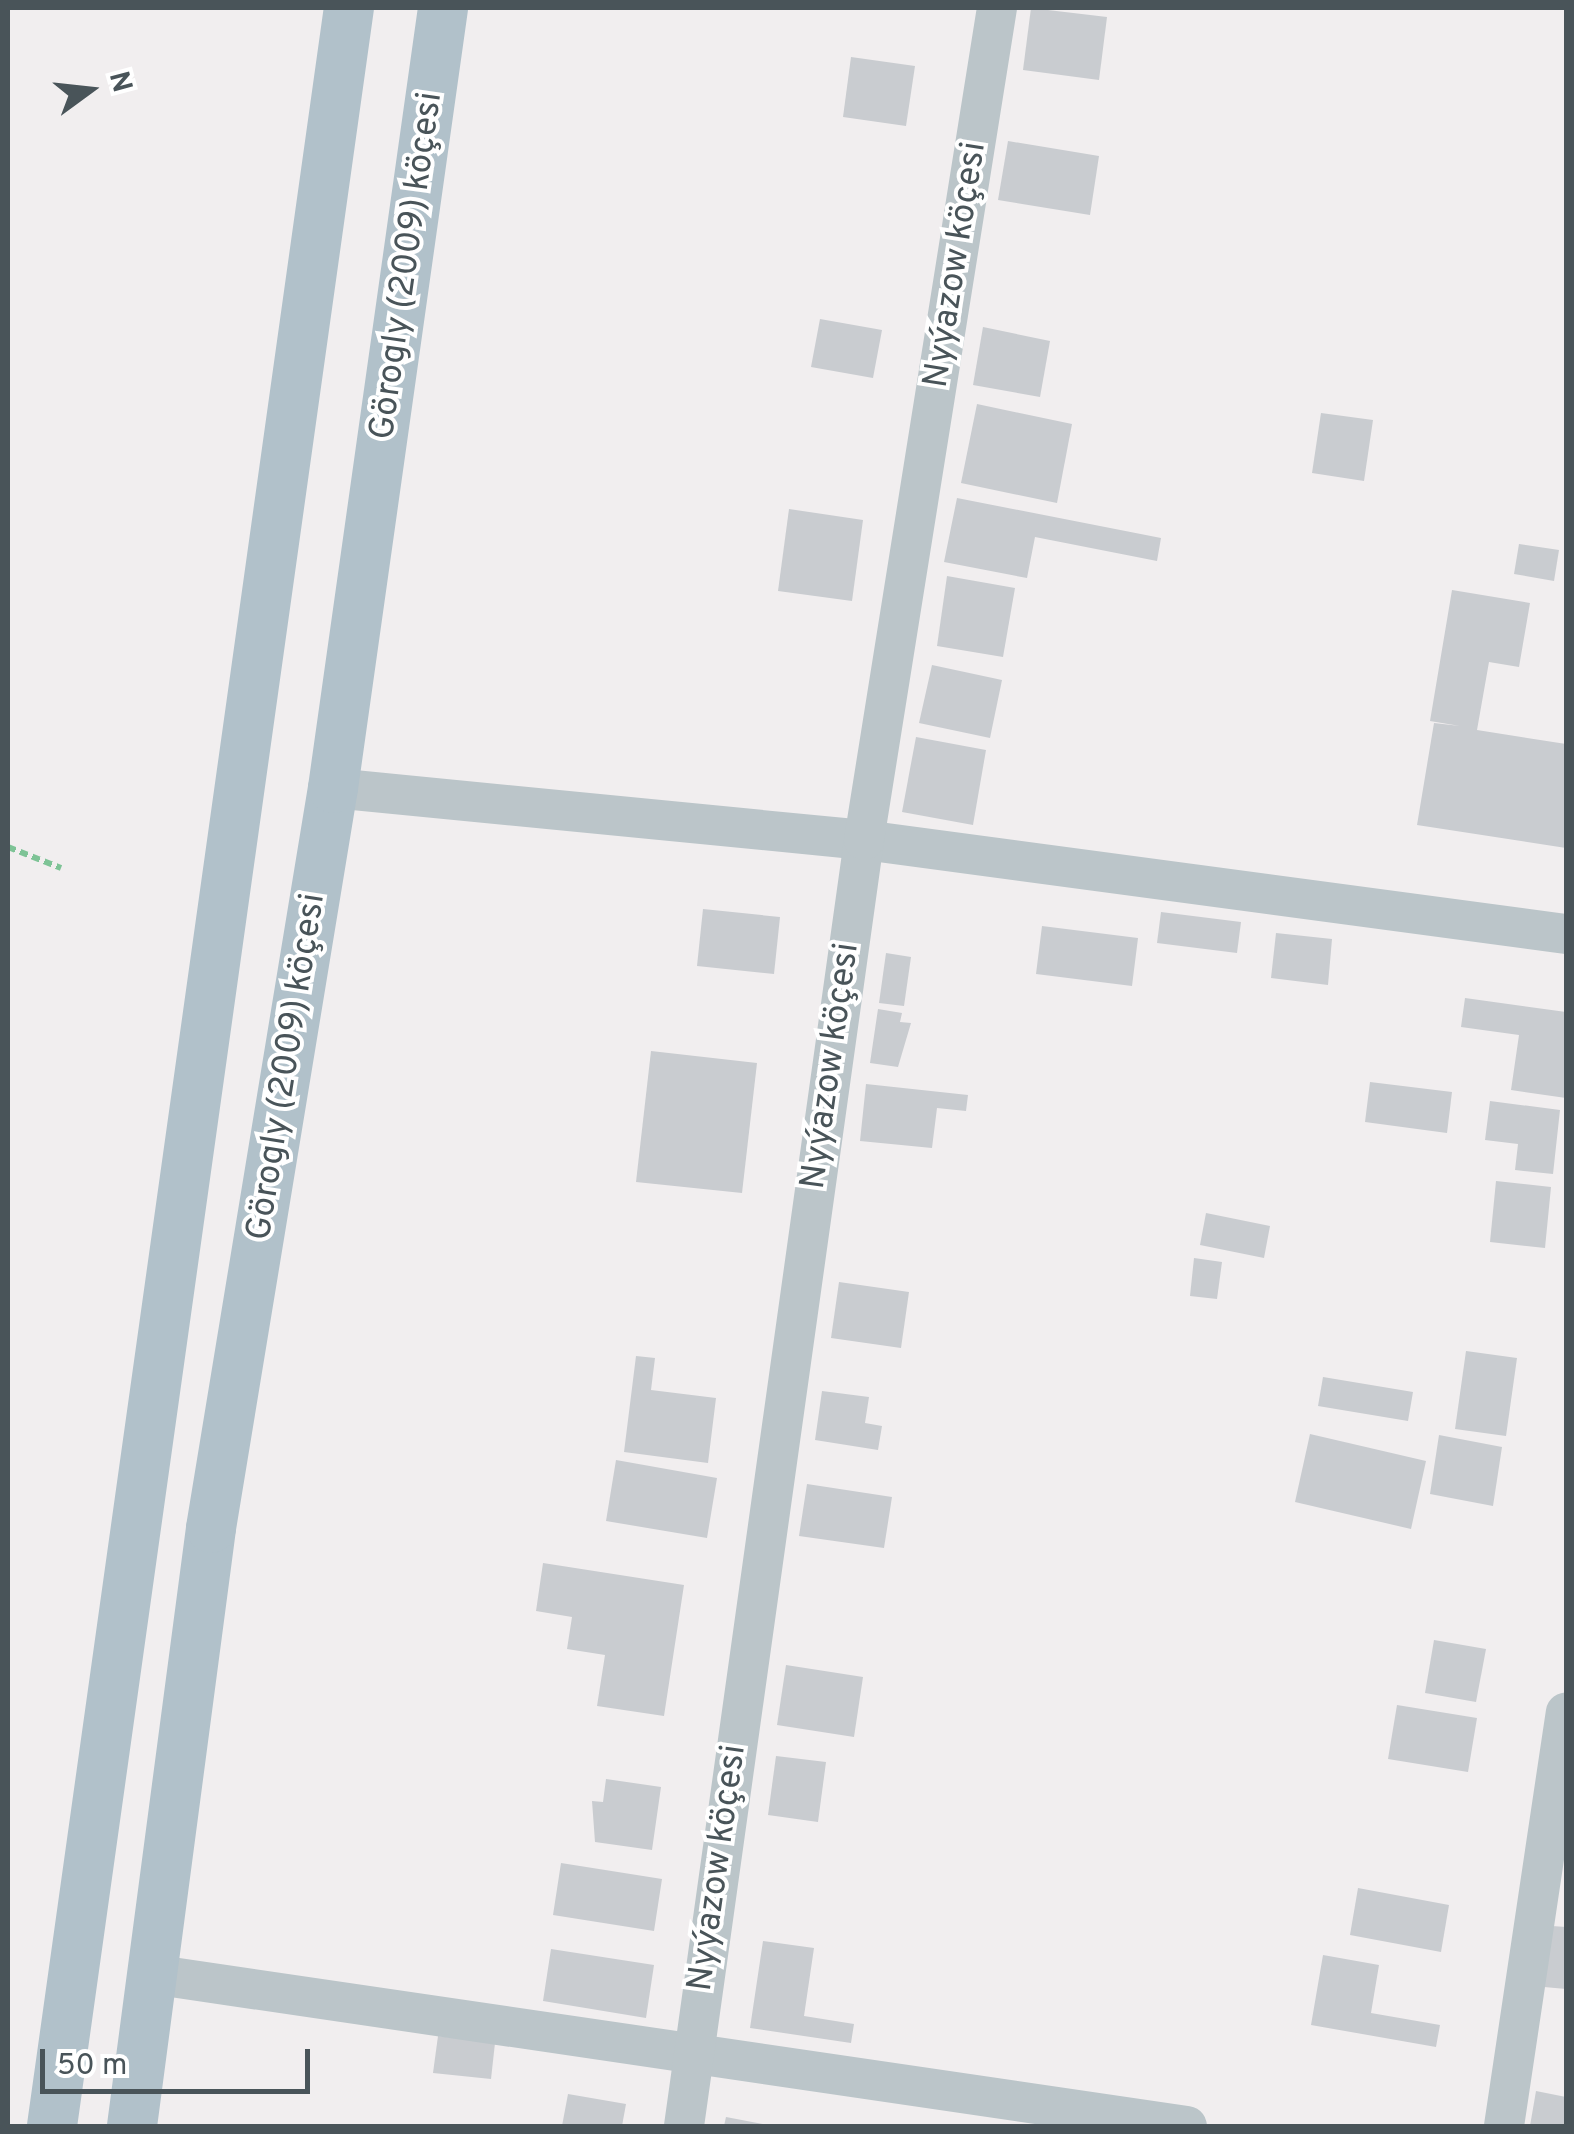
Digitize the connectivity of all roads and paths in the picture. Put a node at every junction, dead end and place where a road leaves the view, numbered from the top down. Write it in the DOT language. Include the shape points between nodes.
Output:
graph roads {
  1 [pos="349,8"];
  2 [pos="444,8"];
  3 [pos="997,8"];
  4 [pos="334,788"];
  5 [pos="864,840"];
  6 [pos="8,847"];
  7 [pos="61,868"];
  8 [pos="1566,934"];
  9 [pos="1566,1713"];
  10 [pos="150,1974"];
  11 [pos="692,2054"];
  12 [pos="52,2126"];
  13 [pos="132,2126"];
  14 [pos="684,2126"];
  15 [pos="1187,2126"];
  16 [pos="1504,2126"];
  1 -- 12 [label="main road"];
  2 -- 4 [label="main road, Görogly (2009) köçesi"];
  3 -- 5 [label="street, Nyýazow köçesi"];
  4 -- 5 [label="street"];
  4 -- 10 [label="main road, Görogly (2009) köçesi" via="211,1528"];
  5 -- 8 [label="street"];
  5 -- 11 [label="street, Nyýazow köçesi"];
  6 -- 7 [label="path"];
  9 -- 16 [label="street"];
  10 -- 11 [label="street"];
  10 -- 13 [label="main road, Görogly (2009) köçesi"];
  11 -- 14 [label="street, Nyýazow köçesi"];
  11 -- 15 [label="street"];
}
